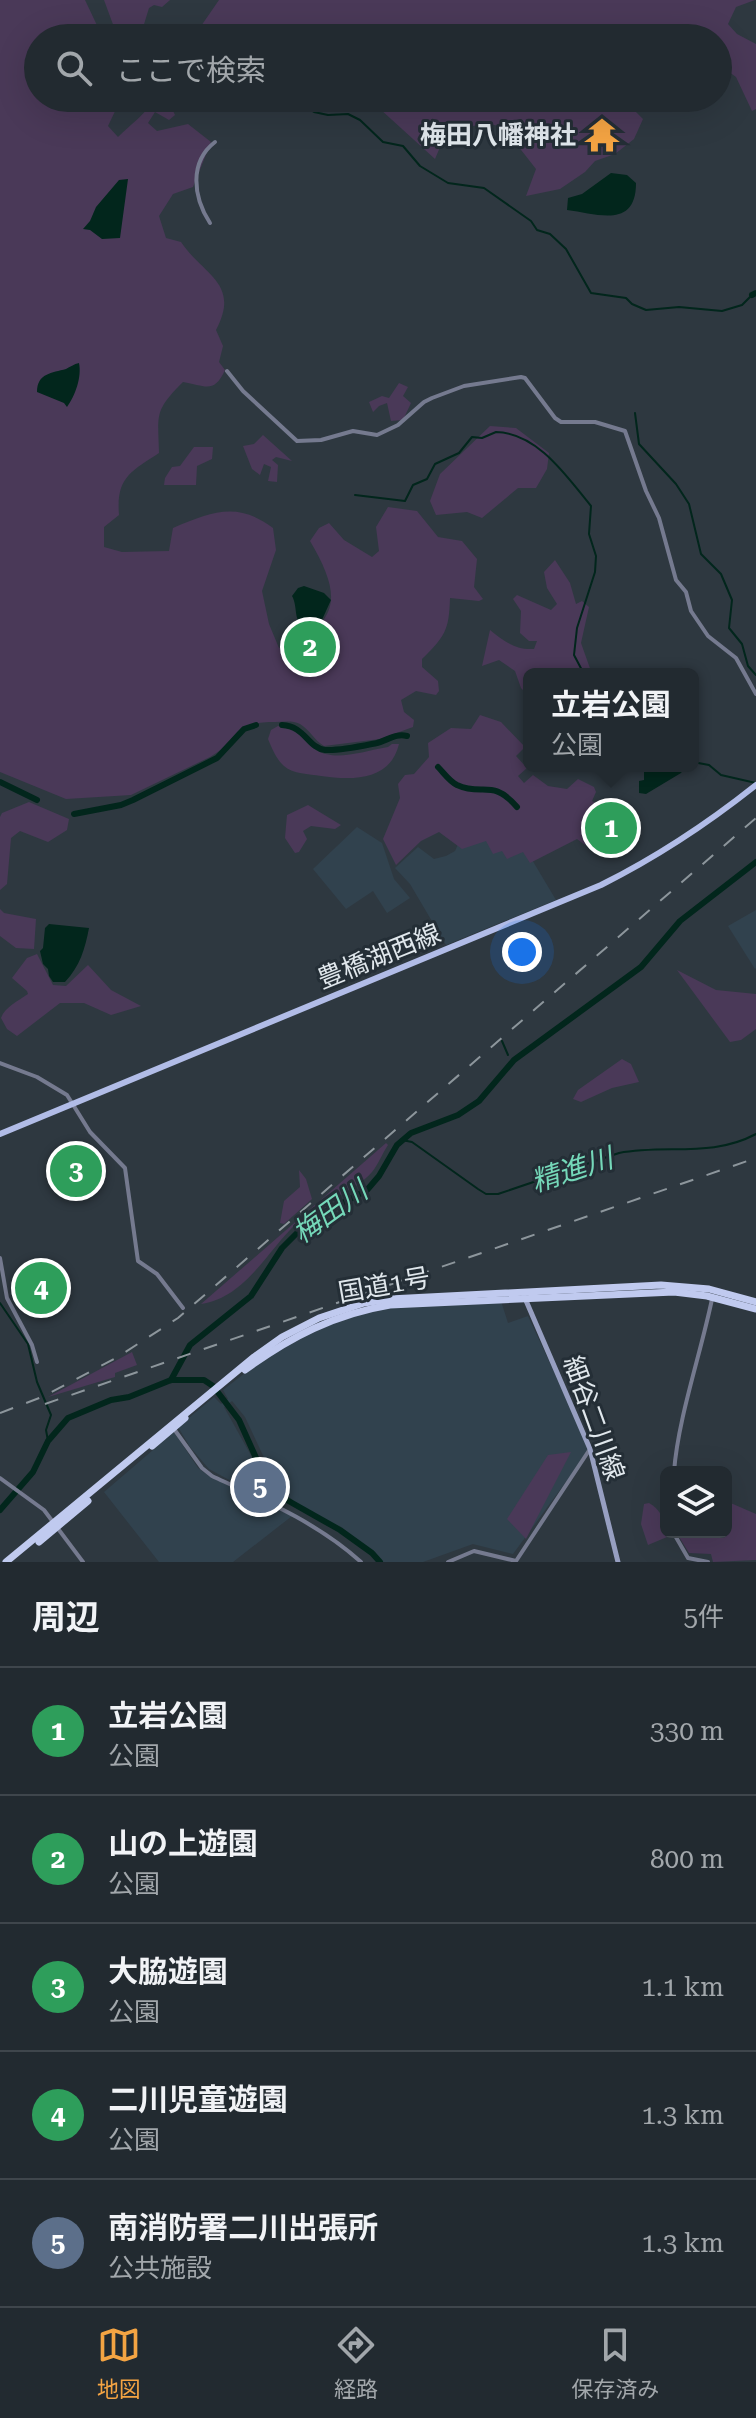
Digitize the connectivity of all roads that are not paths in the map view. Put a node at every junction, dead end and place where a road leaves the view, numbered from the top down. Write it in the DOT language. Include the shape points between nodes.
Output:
graph roads {
  1 [pos="215,142"];
  2 [pos="210,223"];
  3 [pos="227,371"];
  4 [pos="756,694"];
  5 [pos="756,785"];
  6 [pos="0,1063"];
  7 [pos="74,1103"];
  8 [pos="0,1134"];
  9 [pos="0,1258"];
  10 [pos="524,1294"];
  11 [pos="712,1297"];
  12 [pos="756,1302"];
  13 [pos="183,1308"];
  14 [pos="756,1309"];
  15 [pos="37,1362"];
  16 [pos="212,1393"];
  17 [pos="173,1428"];
  18 [pos="590,1449"];
  19 [pos="675,1466"];
  20 [pos="0,1478"];
  21 [pos="55,1525"];
  22 [pos="676,1538"];
  23 [pos="6,1562"];
  24 [pos="13,1562"];
  25 [pos="83,1562"];
  26 [pos="361,1562"];
  27 [pos="448,1562"];
  28 [pos="618,1562"];
  29 [pos="708,1562"];
  1 -- 2 [label="street" via="200,156 199,165 197,198"];
  3 -- 4 [label="street" via="297,441 353,431 377,435 432,398 464,386 521,377 561,422 595,422 625,431 691,611 712,640 736,658"];
  5 -- 7 [label="main road, 豊橋湖西線" via="687,837 601,885"];
  6 -- 7 [label="street" via="37,1077"];
  7 -- 8 [label="main road, 豊橋湖西線"];
  7 -- 13 [label="street" via="90,1132 125,1168 138,1261 157,1274"];
  9 -- 15 [label="street" via="7,1298"];
  10 -- 11 [label="highway, 国道1号" via="674,1292"];
  10 -- 12 [label="highway, 国道1号" via="685,1285"];
  10 -- 16 [label="highway, 国道1号" via="360,1310 300,1333"];
  10 -- 18 [label="main road, 細谷二川線"];
  11 -- 14 [label="highway, 国道1号"];
  11 -- 19 [label="street"];
  16 -- 17 [label="highway, 国道1号"];
  16 -- 21 [label="highway, 国道1号"];
  17 -- 21 [label="highway, 国道1号"];
  17 -- 26 [label="street" via="212,1476 295,1516"];
  18 -- 27 [label="street" via="516,1561 474,1551"];
  18 -- 28 [label="main road, 細谷二川線"];
  20 -- 21 [label="street" via="44,1510"];
  21 -- 23 [label="highway, 国道1号"];
  21 -- 24 [label="highway, 国道1号"];
  21 -- 25 [label="street"];
  22 -- 29 [label="street" via="688,1558"];
}
